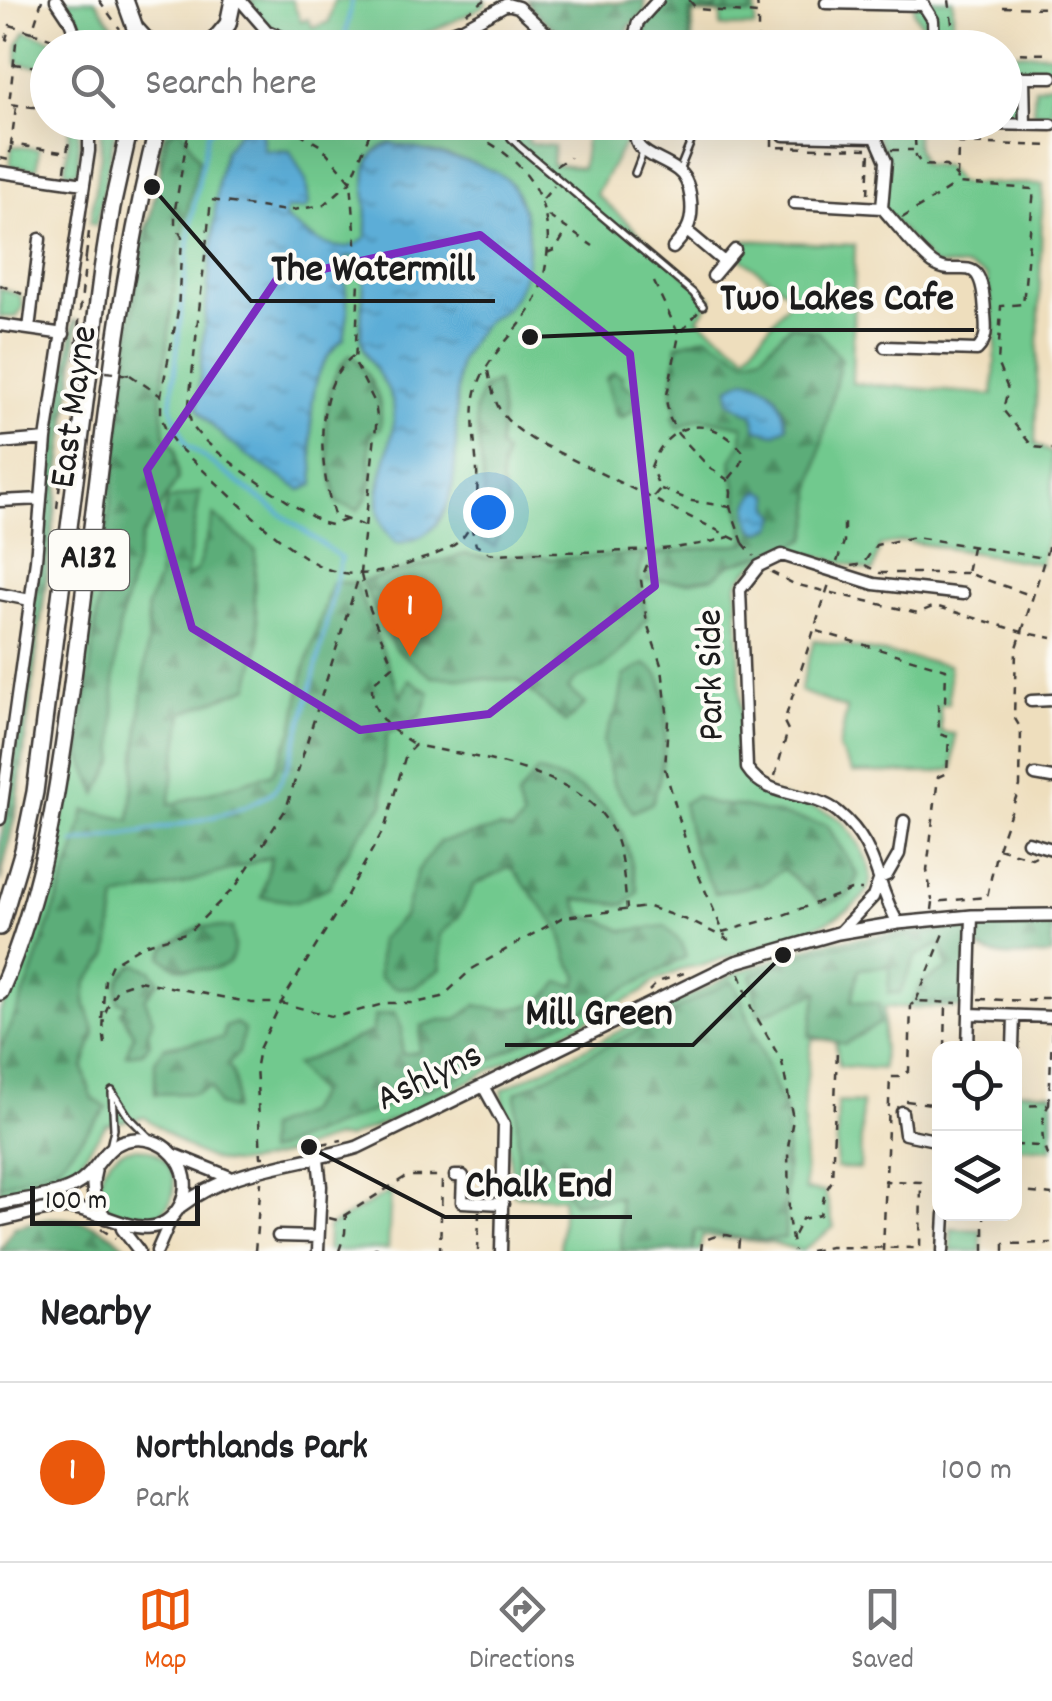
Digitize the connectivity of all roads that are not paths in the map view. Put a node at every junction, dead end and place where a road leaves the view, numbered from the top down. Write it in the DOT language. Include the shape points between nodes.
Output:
graph roads {
  1 [pos="115,0"];
  2 [pos="125,0"];
  3 [pos="236,0"];
  4 [pos="658,0"];
  5 [pos="922,2"];
  6 [pos="54,3"];
  7 [pos="826,3"];
  8 [pos="499,4"];
  9 [pos="520,5"];
  10 [pos="73,30"];
  11 [pos="133,30"];
  12 [pos="134,30"];
  13 [pos="223,30"];
  14 [pos="265,30"];
  15 [pos="458,30"];
  16 [pos="498,30"];
  17 [pos="520,30"];
  18 [pos="543,30"];
  19 [pos="636,30"];
  20 [pos="933,30"];
  21 [pos="1024,76"];
  22 [pos="1052,77"];
  23 [pos="1022,125"];
  24 [pos="1025,125"];
  25 [pos="1052,125"];
  26 [pos="88,140"];
  27 [pos="127,140"];
  28 [pos="154,140"];
  29 [pos="512,140"];
  30 [pos="634,140"];
  31 [pos="692,140"];
  32 [pos="877,140"];
  33 [pos="643,152"];
  34 [pos="679,170"];
  35 [pos="0,172"];
  36 [pos="635,173"];
  37 [pos="84,184"];
  38 [pos="794,203"];
  39 [pos="882,208"];
  40 [pos="687,231"];
  41 [pos="40,238"];
  42 [pos="673,248"];
  43 [pos="735,250"];
  44 [pos="724,262"];
  45 [pos="713,276"];
  46 [pos="703,306"];
  47 [pos="0,326"];
  48 [pos="29,329"];
  49 [pos="64,334"];
  50 [pos="885,346"];
  51 [pos="46,439"];
  52 [pos="0,444"];
  53 [pos="41,499"];
  54 [pos="0,501"];
  55 [pos="0,594"];
  56 [pos="963,594"];
  57 [pos="30,600"];
  58 [pos="1052,700"];
  59 [pos="1030,701"];
  60 [pos="5,749"];
  61 [pos="1035,776"];
  62 [pos="1052,778"];
  63 [pos="0,819"];
  64 [pos="904,821"];
  65 [pos="1028,842"];
  66 [pos="1046,852"];
  67 [pos="876,883"];
  68 [pos="1052,915"];
  69 [pos="972,916"];
  70 [pos="898,922"];
  71 [pos="0,927"];
  72 [pos="838,933"];
  73 [pos="0,992"];
  74 [pos="968,1010"];
  75 [pos="1014,1016"];
  76 [pos="1052,1017"];
  77 [pos="968,1041"];
  78 [pos="1013,1041"];
  79 [pos="484,1086"];
  80 [pos="904,1107"];
  81 [pos="932,1139"];
  82 [pos="154,1141"];
  83 [pos="109,1150"];
  84 [pos="174,1154"];
  85 [pos="318,1159"];
  86 [pos="96,1168"];
  87 [pos="455,1176"];
  88 [pos="229,1177"];
  89 [pos="0,1204"];
  90 [pos="502,1204"];
  91 [pos="181,1206"];
  92 [pos="106,1218"];
  93 [pos="170,1219"];
  94 [pos="0,1220"];
  95 [pos="945,1221"];
  96 [pos="121,1236"];
  97 [pos="278,1236"];
  98 [pos="318,1237"];
  99 [pos="139,1251"];
  100 [pos="157,1251"];
  101 [pos="318,1251"];
  102 [pos="500,1251"];
  103 [pos="944,1251"];
  1 -- 11 [label="street"];
  2 -- 12 [label="main road"];
  3 -- 13 [label="main road"];
  3 -- 14 [label="street"];
  4 -- 19 [label="street"];
  5 -- 7 [label="street"];
  5 -- 20 [label="street"];
  6 -- 10 [label="street"];
  8 -- 9 [label="street"];
  8 -- 15 [label="street"];
  8 -- 16 [label="street" via="493,18"];
  9 -- 17 [label="street"];
  9 -- 18 [label="street"];
  21 -- 22 [label="street"];
  21 -- 24 [label="street"];
  23 -- 24 [label="street"];
  24 -- 25 [label="street"];
  26 -- 37 [label="street"];
  27 -- 71 [label="main road, East Mayne / A132" via="102,270 35,792"];
  28 -- 73 [label="main road, East Mayne / A132" via="126,276 54,816 32,907"];
  29 -- 46 [label="lane"];
  30 -- 33 [label="street"];
  31 -- 34 [label="lane"];
  32 -- 39 [label="street" via="886,161"];
  33 -- 34 [label="street"];
  33 -- 36 [label="lane"];
  34 -- 40 [label="street" via="689,194"];
  35 -- 37 [label="street"];
  37 -- 49 [label="street"];
  38 -- 39 [label="street"];
  39 -- 50 [label="street" via="932,264 982,279 986,333 982,346 970,352"];
  40 -- 42 [label="street"];
  40 -- 44 [label="street"];
  41 -- 48 [label="street"];
  43 -- 44 [label="street"];
  44 -- 45 [label="street"];
  47 -- 48 [label="street"];
  48 -- 49 [label="street"];
  49 -- 51 [label="street"];
  51 -- 52 [label="street"];
  51 -- 53 [label="street"];
  53 -- 54 [label="street"];
  53 -- 57 [label="street"];
  55 -- 57 [label="street"];
  56 -- 67 [label="street, Park Side" via="874,584 782,555 757,562 740,590 747,768 764,785 840,813 868,846"];
  57 -- 60 [label="street"];
  58 -- 59 [label="street"];
  60 -- 63 [label="street"];
  61 -- 62 [label="street"];
  64 -- 67 [label="street" via="900,854"];
  65 -- 66 [label="street"];
  67 -- 70 [label="street, Park Side"];
  67 -- 72 [label="street" via="873,897"];
  68 -- 69 [label="street, Ashlyns"];
  69 -- 70 [label="street, Ashlyns"];
  69 -- 74 [label="street"];
  70 -- 72 [label="street, Ashlyns"];
  72 -- 79 [label="street, Ashlyns" via="736,962"];
  74 -- 75 [label="street"];
  74 -- 77 [label="street"];
  75 -- 76 [label="street"];
  75 -- 78 [label="street"];
  79 -- 85 [label="street, Ashlyns" via="374,1140"];
  79 -- 90 [label="street" via="504,1124"];
  80 -- 81 [label="street" via="906,1134"];
  82 -- 83 [label="street" via="134,1139"];
  82 -- 83 [label="lane" via="112,1091"];
  82 -- 84 [label="street"];
  83 -- 86 [label="street"];
  84 -- 88 [label="street"];
  84 -- 91 [label="street" via="185,1179"];
  85 -- 88 [label="street, Ashlyns"];
  85 -- 98 [label="street"];
  86 -- 89 [label="street" via="72,1188"];
  86 -- 92 [label="street" via="92,1190"];
  87 -- 90 [label="street" via="462,1176 462,1202"];
  88 -- 91 [label="street, Ashlyns"];
  90 -- 102 [label="street"];
  91 -- 93 [label="street"];
  92 -- 94 [label="street" via="70,1208"];
  92 -- 96 [label="street"];
  93 -- 96 [label="street"];
  93 -- 100 [label="street"];
  95 -- 103 [label="street"];
  96 -- 99 [label="street"];
  97 -- 98 [label="street"];
  98 -- 101 [label="street"];
}
